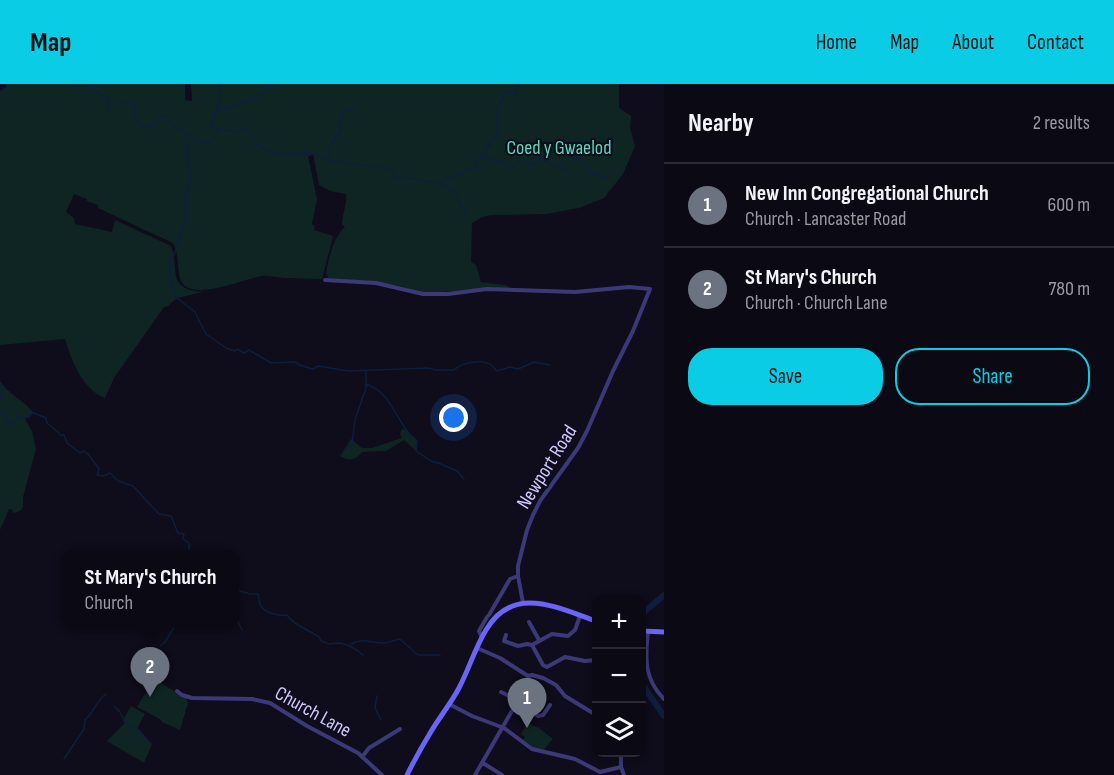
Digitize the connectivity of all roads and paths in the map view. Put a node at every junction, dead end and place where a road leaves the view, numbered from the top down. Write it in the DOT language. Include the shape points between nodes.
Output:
graph roads {
  1 [pos="325,280"];
  2 [pos="518,576"];
  3 [pos="523,603"];
  4 [pos="580,616"];
  5 [pos="592,620"];
  6 [pos="528,622"];
  7 [pos="646,631"];
  8 [pos="664,632"];
  9 [pos="506,635"];
  10 [pos="482,637"];
  11 [pos="539,640"];
  12 [pos="532,645"];
  13 [pos="477,648"];
  14 [pos="646,649"];
  15 [pos="592,661"];
  16 [pos="528,676"];
  17 [pos="177,691"];
  18 [pos="501,692"];
  19 [pos="664,699"];
  20 [pos="517,703"];
  21 [pos="449,704"];
  22 [pos="550,705"];
  23 [pos="592,712"];
  24 [pos="504,728"];
  25 [pos="400,729"];
  26 [pos="362,757"];
  27 [pos="621,757"];
  28 [pos="483,762"];
  29 [pos="621,767"];
  30 [pos="382,775"];
  31 [pos="407,775"];
  32 [pos="475,775"];
  33 [pos="502,775"];
  34 [pos="624,775"];
  1 -- 2 [label="street, Newport Road" via="376,283 423,294 487,290 575,292 629,286 650,289 587,431 533,515"];
  2 -- 3 [label="street, Newport Road"];
  2 -- 10 [label="street" via="510,579 479,631"];
  3 -- 4 [label="street" via="551,605"];
  3 -- 10 [label="street" via="501,612"];
  4 -- 5 [label="street"];
  4 -- 11 [label="street" via="568,636 552,634"];
  6 -- 11 [label="street"];
  7 -- 8 [label="street"];
  9 -- 12 [label="street" via="504,641"];
  10 -- 13 [label="street"];
  11 -- 12 [label="street"];
  12 -- 15 [label="street" via="547,667 565,657"];
  13 -- 16 [label="street"];
  13 -- 21 [label="street"];
  14 -- 19 [label="street" via="646,670"];
  16 -- 20 [label="street"];
  16 -- 23 [label="street" via="556,685 565,696"];
  17 -- 26 [label="street, Church Lane" via="192,698 264,701"];
  18 -- 20 [label="street"];
  20 -- 22 [label="street" via="538,716"];
  20 -- 24 [label="street"];
  21 -- 24 [label="street"];
  21 -- 31 [label="street"];
  24 -- 28 [label="street"];
  24 -- 29 [label="street" via="532,748 576,759 600,772"];
  25 -- 26 [label="street, Church Lane" via="369,748"];
  26 -- 30 [label="street, Church Lane"];
  27 -- 29 [label="street"];
  28 -- 32 [label="street"];
  28 -- 33 [label="street"];
  29 -- 34 [label="street"];
}
